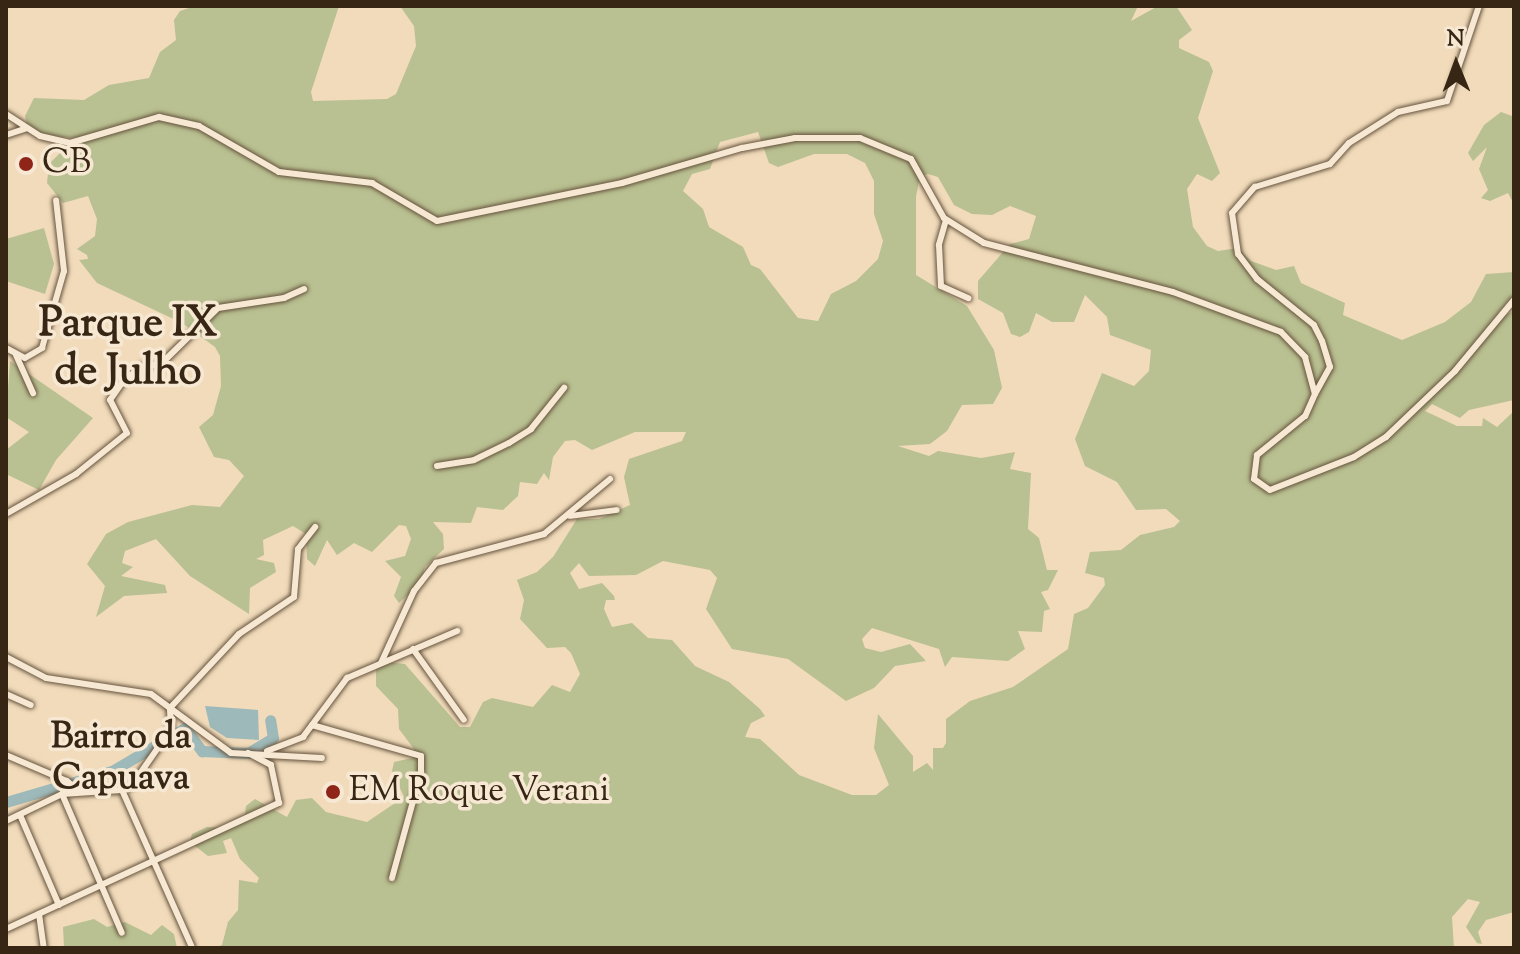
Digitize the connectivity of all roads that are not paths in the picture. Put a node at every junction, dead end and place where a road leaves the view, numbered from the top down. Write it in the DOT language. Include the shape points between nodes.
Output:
graph roads {
  1 [pos="1479,6"];
  2 [pos="6,114"];
  3 [pos="27,128"];
  4 [pos="6,135"];
  5 [pos="56,200"];
  6 [pos="946,220"];
  7 [pos="304,289"];
  8 [pos="968,298"];
  9 [pos="1514,300"];
  10 [pos="6,348"];
  11 [pos="16,355"];
  12 [pos="564,388"];
  13 [pos="33,393"];
  14 [pos="1315,394"];
  15 [pos="437,466"];
  16 [pos="610,479"];
  17 [pos="617,510"];
  18 [pos="6,514"];
  19 [pos="570,516"];
  20 [pos="315,527"];
  21 [pos="457,631"];
  22 [pos="413,649"];
  23 [pos="6,657"];
  24 [pos="381,663"];
  25 [pos="6,694"];
  26 [pos="31,705"];
  27 [pos="170,708"];
  28 [pos="464,720"];
  29 [pos="312,725"];
  30 [pos="248,753"];
  31 [pos="260,753"];
  32 [pos="6,755"];
  33 [pos="322,758"];
  34 [pos="122,790"];
  35 [pos="78,791"];
  36 [pos="62,794"];
  37 [pos="20,815"];
  38 [pos="6,821"];
  39 [pos="153,861"];
  40 [pos="392,878"];
  41 [pos="101,885"];
  42 [pos="59,905"];
  43 [pos="39,914"];
  44 [pos="6,929"];
  45 [pos="122,933"];
  46 [pos="192,947"];
  47 [pos="44,948"];
  1 -- 14 [label="street" via="1447,101 1398,112 1349,143 1330,164 1255,187 1232,213 1232,239 1248,269 1314,325 1322,341 1330,367"];
  2 -- 3 [label="street"];
  3 -- 4 [label="street"];
  3 -- 6 [label="street" via="70,143 159,117 217,133 279,172 355,179 382,187 425,217 449,222 503,205 622,183 742,148 795,138 860,138 911,159"];
  5 -- 11 [label="street" via="64,271 38,351 30,358"];
  6 -- 8 [label="street" via="939,245 941,286"];
  6 -- 14 [label="street" via="984,243 1173,292 1281,332 1305,357"];
  7 -- 18 [label="street" via="284,298 218,308 161,364 142,367 124,380 110,400 127,433 76,474"];
  9 -- 14 [label="street" via="1455,371 1386,437 1354,457 1276,489 1263,489 1254,479 1257,455 1305,416"];
  10 -- 11 [label="street"];
  11 -- 13 [label="street"];
  12 -- 15 [label="street" via="531,429 509,443 474,460"];
  16 -- 19 [label="street"];
  17 -- 19 [label="street"];
  19 -- 24 [label="street" via="544,534 436,563 414,591"];
  20 -- 27 [label="street" via="298,549 294,597 239,634"];
  21 -- 22 [label="street"];
  22 -- 24 [label="street"];
  22 -- 28 [label="street"];
  23 -- 27 [label="street" via="46,678 151,694"];
  24 -- 29 [label="street" via="340,684"];
  25 -- 26 [label="street"];
  27 -- 30 [label="street" via="220,748"];
  27 -- 34 [label="street" via="171,729 141,775"];
  29 -- 31 [label="street" via="295,744"];
  29 -- 40 [label="street" via="414,755 423,763"];
  30 -- 31 [label="street"];
  30 -- 39 [label="street" via="271,765 279,803"];
  31 -- 33 [label="street"];
  32 -- 35 [label="street" via="67,781"];
  34 -- 35 [label="street"];
  34 -- 39 [label="street"];
  35 -- 36 [label="street"];
  36 -- 37 [label="street"];
  36 -- 41 [label="street"];
  37 -- 38 [label="street"];
  37 -- 42 [label="street"];
  39 -- 41 [label="street"];
  39 -- 46 [label="street"];
  41 -- 42 [label="street"];
  41 -- 45 [label="street"];
  42 -- 43 [label="street"];
  43 -- 44 [label="street"];
  43 -- 47 [label="street"];
}
